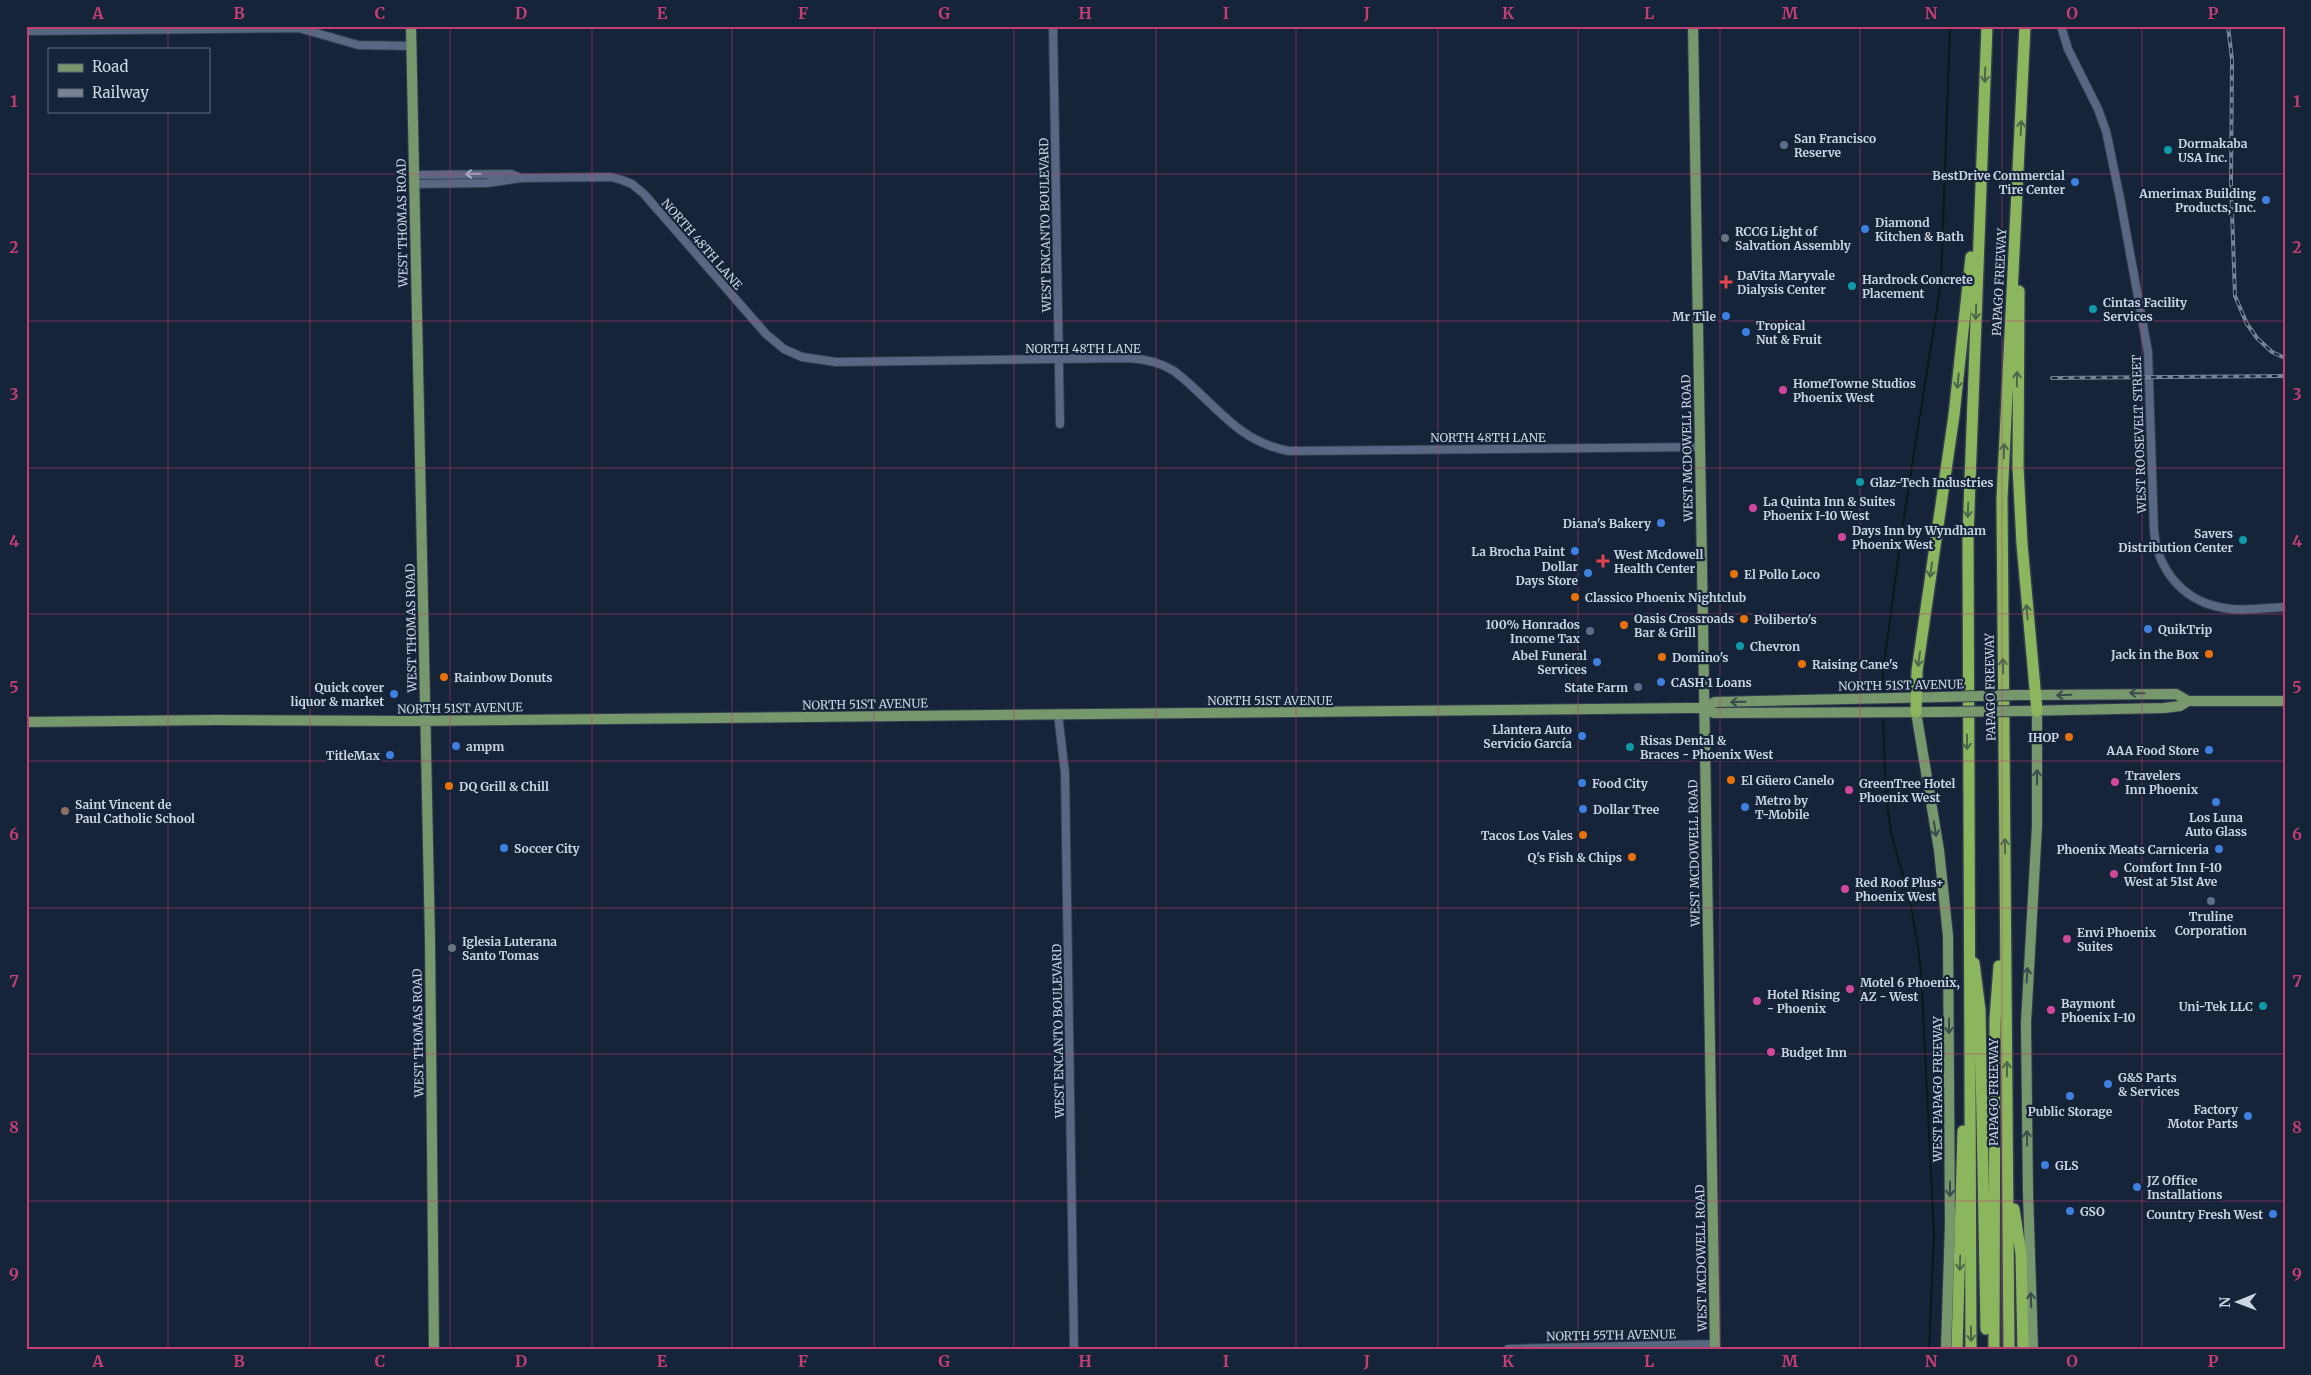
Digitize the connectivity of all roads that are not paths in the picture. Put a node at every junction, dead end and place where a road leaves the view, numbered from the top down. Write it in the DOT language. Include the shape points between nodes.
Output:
graph roads {
  1 [pos="411,26"];
  2 [pos="1053,26"];
  3 [pos="1693,26"];
  4 [pos="1987,26"];
  5 [pos="2025,26"];
  6 [pos="2061,26"];
  7 [pos="26,31"];
  8 [pos="411,46"];
  9 [pos="637,176"];
  10 [pos="1981,176"];
  11 [pos="2018,177"];
  12 [pos="414,180"];
  13 [pos="632,184"];
  14 [pos="1059,359"];
  15 [pos="1060,424"];
  16 [pos="1700,446"];
  17 [pos="2285,607"];
  18 [pos="2036,695"];
  19 [pos="1915,697"];
  20 [pos="1858,698"];
  21 [pos="2188,701"];
  22 [pos="2285,701"];
  23 [pos="1704,708"];
  24 [pos="2037,711"];
  25 [pos="1792,712"];
  26 [pos="1916,712"];
  27 [pos="1058,714"];
  28 [pos="425,721"];
  29 [pos="26,722"];
  30 [pos="2005,895"];
  31 [pos="1968,919"];
  32 [pos="1968,1092"];
  33 [pos="2008,1170"];
  34 [pos="1715,1347"];
  35 [pos="434,1349"];
  36 [pos="1074,1349"];
  37 [pos="1508,1349"];
  38 [pos="1946,1349"];
  39 [pos="1957,1349"];
  40 [pos="1971,1349"];
  41 [pos="1986,1349"];
  42 [pos="1994,1349"];
  43 [pos="2009,1349"];
  44 [pos="2023,1349"];
  45 [pos="2033,1349"];
  1 -- 8 [label="main road, WEST THOMAS ROAD"];
  2 -- 14 [label="street, WEST ENCANTO BOULEVARD"];
  3 -- 16 [label="main road, WEST MCDOWELL ROAD"];
  4 -- 10 [label="highway, PAPAGO FREEWAY, one-way"];
  11 -- 5 [label="highway, PAPAGO FREEWAY, one-way"];
  6 -- 17 [label="street, WEST ROOSEVELT STREET" via="2068,49 2106,131 2120,198 2148,352 2154,530 2162,566 2183,590 2211,605 2230,609"];
  7 -- 8 [label="street" via="299,28 358,45"];
  8 -- 12 [label="main road, WEST THOMAS ROAD"];
  9 -- 13 [label="street"];
  10 -- 19 [label="highway, one-way" via="1956,396"];
  10 -- 31 [label="highway, PAPAGO FREEWAY, one-way" via="1968,535"];
  18 -- 11 [label="highway, one-way" via="2027,614 2018,467"];
  30 -- 11 [label="highway, PAPAGO FREEWAY, one-way" via="2002,498"];
  12 -- 13 [label="street, NORTH 48TH LANE" via="511,174 521,178 611,177"];
  12 -- 28 [label="main road, WEST THOMAS ROAD"];
  13 -- 14 [label="street, NORTH 48TH LANE" via="699,255 766,334 784,349 802,357 836,362"];
  14 -- 15 [label="street, WEST ENCANTO BOULEVARD"];
  14 -- 16 [label="street, NORTH 48TH LANE" via="1154,361 1182,377 1249,437 1267,446 1289,451"];
  16 -- 23 [label="main road, WEST MCDOWELL ROAD"];
  18 -- 19 [label="main road, NORTH 51ST AVENUE, bridge"];
  21 -- 18 [label="main road, NORTH 51ST AVENUE, one-way" via="2176,694"];
  18 -- 24 [label="highway"];
  19 -- 20 [label="main road, NORTH 51ST AVENUE"];
  19 -- 26 [label="highway"];
  20 -- 23 [label="main road, NORTH 51ST AVENUE, one-way" via="1716,702"];
  20 -- 25 [label="main road" via="1798,705"];
  21 -- 22 [label="main road, NORTH 51ST AVENUE"];
  21 -- 24 [label="main road, NORTH 51ST AVENUE" via="2180,706 2164,708"];
  23 -- 25 [label="main road, NORTH 51ST AVENUE" via="1714,713"];
  23 -- 27 [label="main road, NORTH 51ST AVENUE"];
  23 -- 34 [label="main road, WEST MCDOWELL ROAD"];
  24 -- 26 [label="main road, NORTH 51ST AVENUE, bridge"];
  45 -- 24 [label="main road, one-way" via="2026,1023 2037,826"];
  25 -- 26 [label="main road, NORTH 51ST AVENUE"];
  26 -- 38 [label="main road, WEST PAPAGO FREEWAY, one-way" via="1939,850 1948,936 1950,1224"];
  27 -- 28 [label="main road, NORTH 51ST AVENUE"];
  27 -- 36 [label="street, WEST ENCANTO BOULEVARD" via="1065,782"];
  28 -- 29 [label="main road, NORTH 51ST AVENUE"];
  28 -- 35 [label="main road, WEST THOMAS ROAD"];
  33 -- 30 [label="highway, PAPAGO FREEWAY, one-way"];
  30 -- 42 [label="highway" via="1995,1019"];
  31 -- 32 [label="highway, PAPAGO FREEWAY"];
  31 -- 41 [label="highway" via="1980,1010"];
  32 -- 39 [label="highway, one-way" via="1961,1143"];
  32 -- 40 [label="highway, PAPAGO FREEWAY, one-way"];
  33 -- 43 [label="highway, PAPAGO FREEWAY"];
  33 -- 44 [label="highway" via="2021,1254"];
  34 -- 37 [label="street, NORTH 55TH AVENUE"];
}
